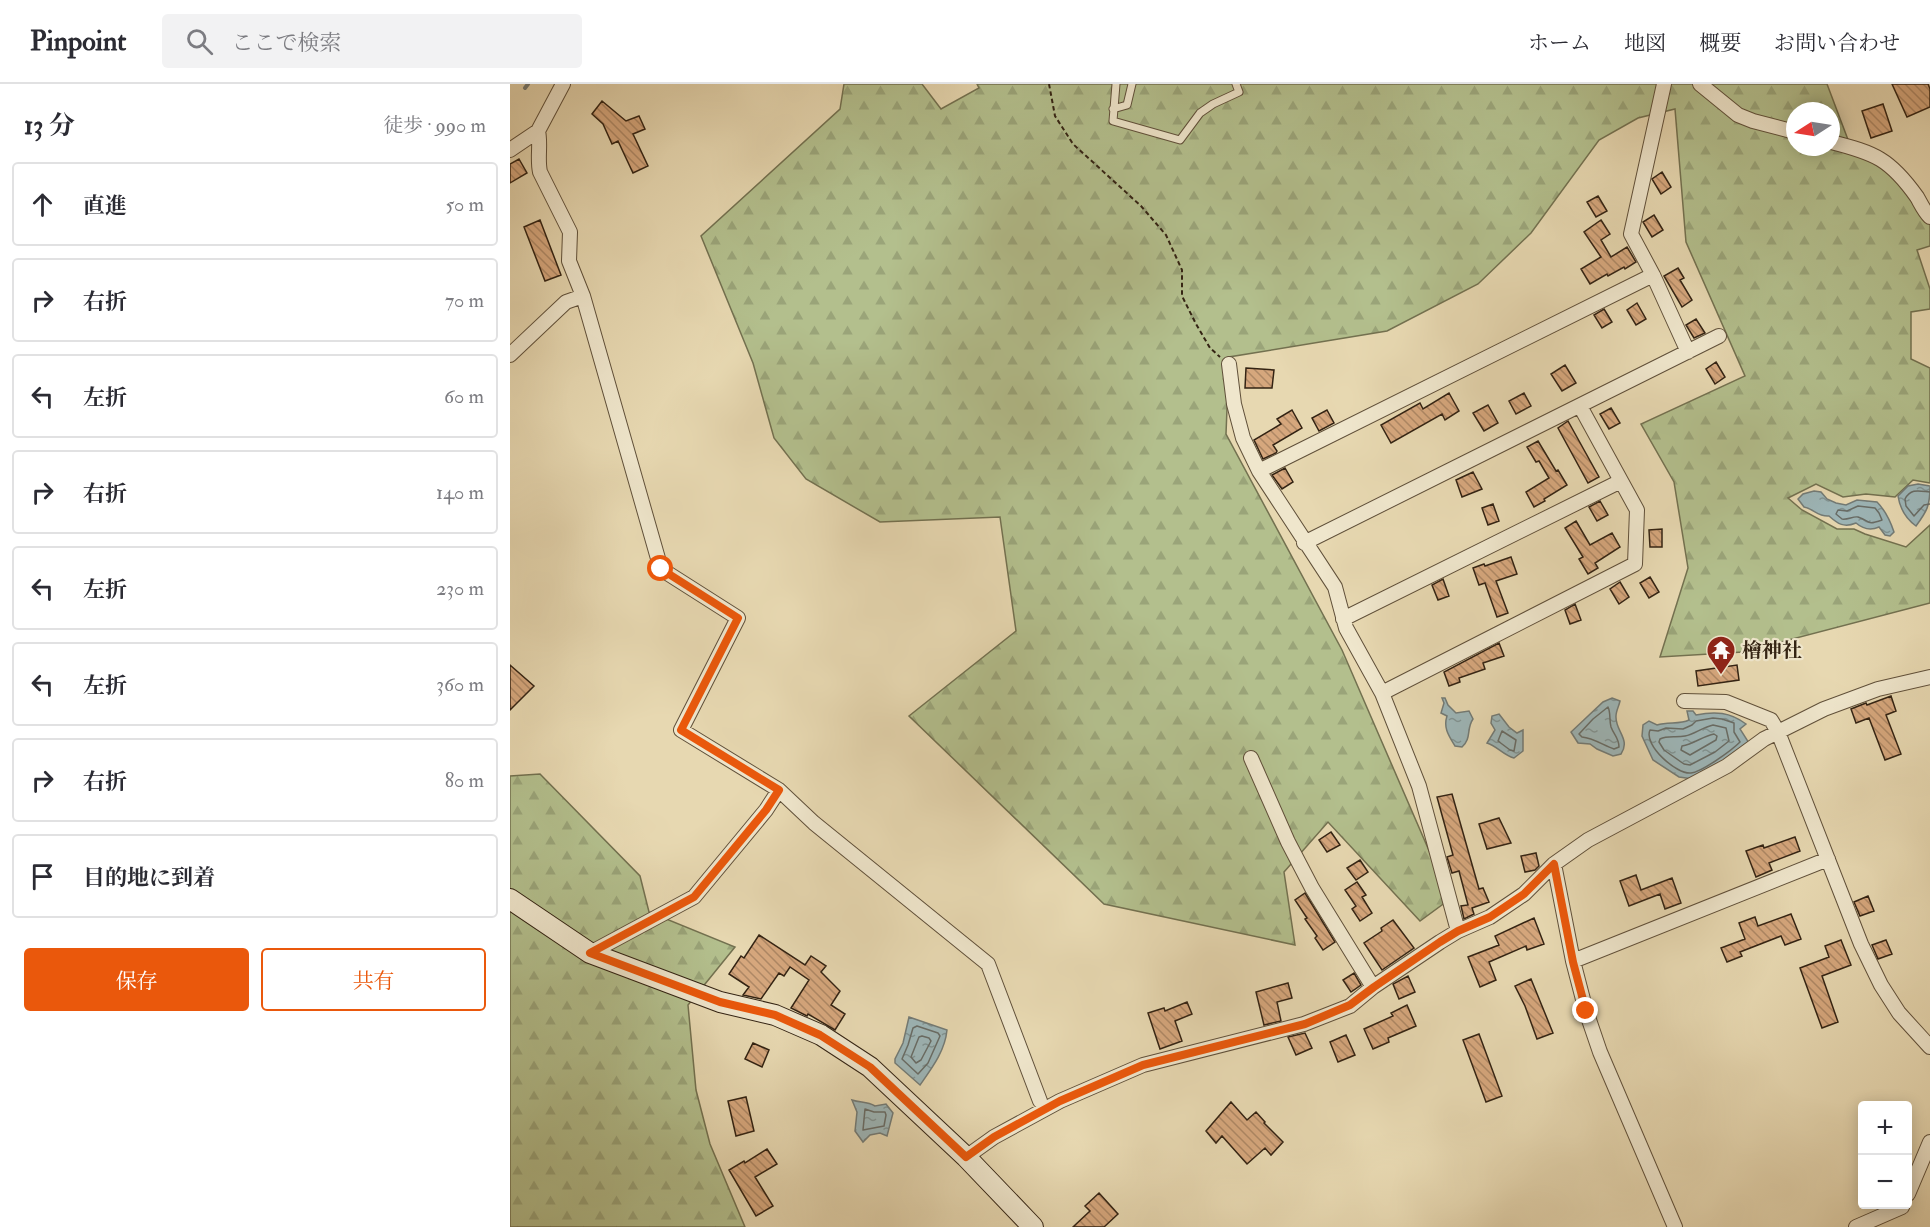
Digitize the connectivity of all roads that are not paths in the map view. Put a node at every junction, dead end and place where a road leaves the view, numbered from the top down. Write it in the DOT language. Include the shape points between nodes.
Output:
graph roads {
  1 [pos="563,84"];
  2 [pos="1116,84"];
  3 [pos="1132,84"];
  4 [pos="1236,84"];
  5 [pos="1664,84"];
  6 [pos="1700,84"];
  7 [pos="1113,109"];
  8 [pos="1786,130"];
  9 [pos="538,131"];
  10 [pos="1840,144"];
  11 [pos="510,150"];
  12 [pos="1930,217"];
  13 [pos="1653,275"];
  14 [pos="584,297"];
  15 [pos="1719,336"];
  16 [pos="1688,352"];
  17 [pos="510,355"];
  18 [pos="1229,364"];
  19 [pos="1580,406"];
  20 [pos="1259,471"];
  21 [pos="1621,481"];
  22 [pos="1304,543"];
  23 [pos="1343,619"];
  24 [pos="1930,677"];
  25 [pos="1382,693"];
  26 [pos="1684,701"];
  27 [pos="1778,732"];
  28 [pos="1251,758"];
  29 [pos="779,790"];
  30 [pos="1828,859"];
  31 [pos="1554,864"];
  32 [pos="510,899"];
  33 [pos="1458,931"];
  34 [pos="590,953"];
  35 [pos="1573,962"];
  36 [pos="1374,987"];
  37 [pos="1930,1047"];
  38 [pos="1040,1101"];
  39 [pos="1930,1142"];
  40 [pos="966,1157"];
  41 [pos="1912,1185"];
  42 [pos="1897,1209"];
  43 [pos="1033,1227"];
  44 [pos="1676,1227"];
  45 [pos="1856,1227"];
  1 -- 9 [label="street"];
  2 -- 7 [label="lane"];
  3 -- 7 [label="lane" via="1127,105"];
  4 -- 7 [label="lane" via="1239,92 1200,113 1180,140 1113,121"];
  5 -- 13 [label="street" via="1630,234"];
  6 -- 8 [label="street" via="1738,115"];
  9 -- 11 [label="street"];
  9 -- 14 [label="street" via="540,172 570,232 569,261"];
  10 -- 12 [label="street" via="1880,158 1896,171"];
  13 -- 16 [label="street"];
  13 -- 20 [label="street"];
  14 -- 17 [label="street" via="566,302"];
  14 -- 29 [label="street" via="661,569 738,618 681,730"];
  15 -- 16 [label="street"];
  16 -- 19 [label="street"];
  18 -- 20 [label="street" via="1243,438"];
  19 -- 21 [label="street"];
  19 -- 22 [label="street"];
  20 -- 22 [label="street"];
  21 -- 23 [label="street"];
  21 -- 25 [label="street" via="1637,510 1635,564"];
  22 -- 23 [label="street" via="1335,587"];
  23 -- 25 [label="street"];
  24 -- 27 [label="street" via="1878,689"];
  25 -- 33 [label="street" via="1419,786"];
  26 -- 27 [label="street" via="1726,702 1771,720"];
  27 -- 30 [label="street"];
  27 -- 31 [label="street" via="1727,766 1588,840"];
  28 -- 36 [label="street" via="1312,888"];
  29 -- 34 [label="street" via="694,897"];
  29 -- 38 [label="street" via="988,964"];
  30 -- 35 [label="street"];
  30 -- 37 [label="street" via="1881,985 1899,1014"];
  31 -- 33 [label="street" via="1524,894 1490,917"];
  31 -- 35 [label="street"];
  32 -- 34 [label="street"];
  33 -- 36 [label="street"];
  34 -- 40 [label="street" via="720,1002 775,1015 820,1035 870,1067"];
  35 -- 44 [label="street" via="1600,1052"];
  36 -- 40 [label="street" via="1350,1005 1305,1024 1143,1065 1060,1101"];
  39 -- 41 [label="street"];
  40 -- 43 [label="street"];
  42 -- 45 [label="street"];
}
